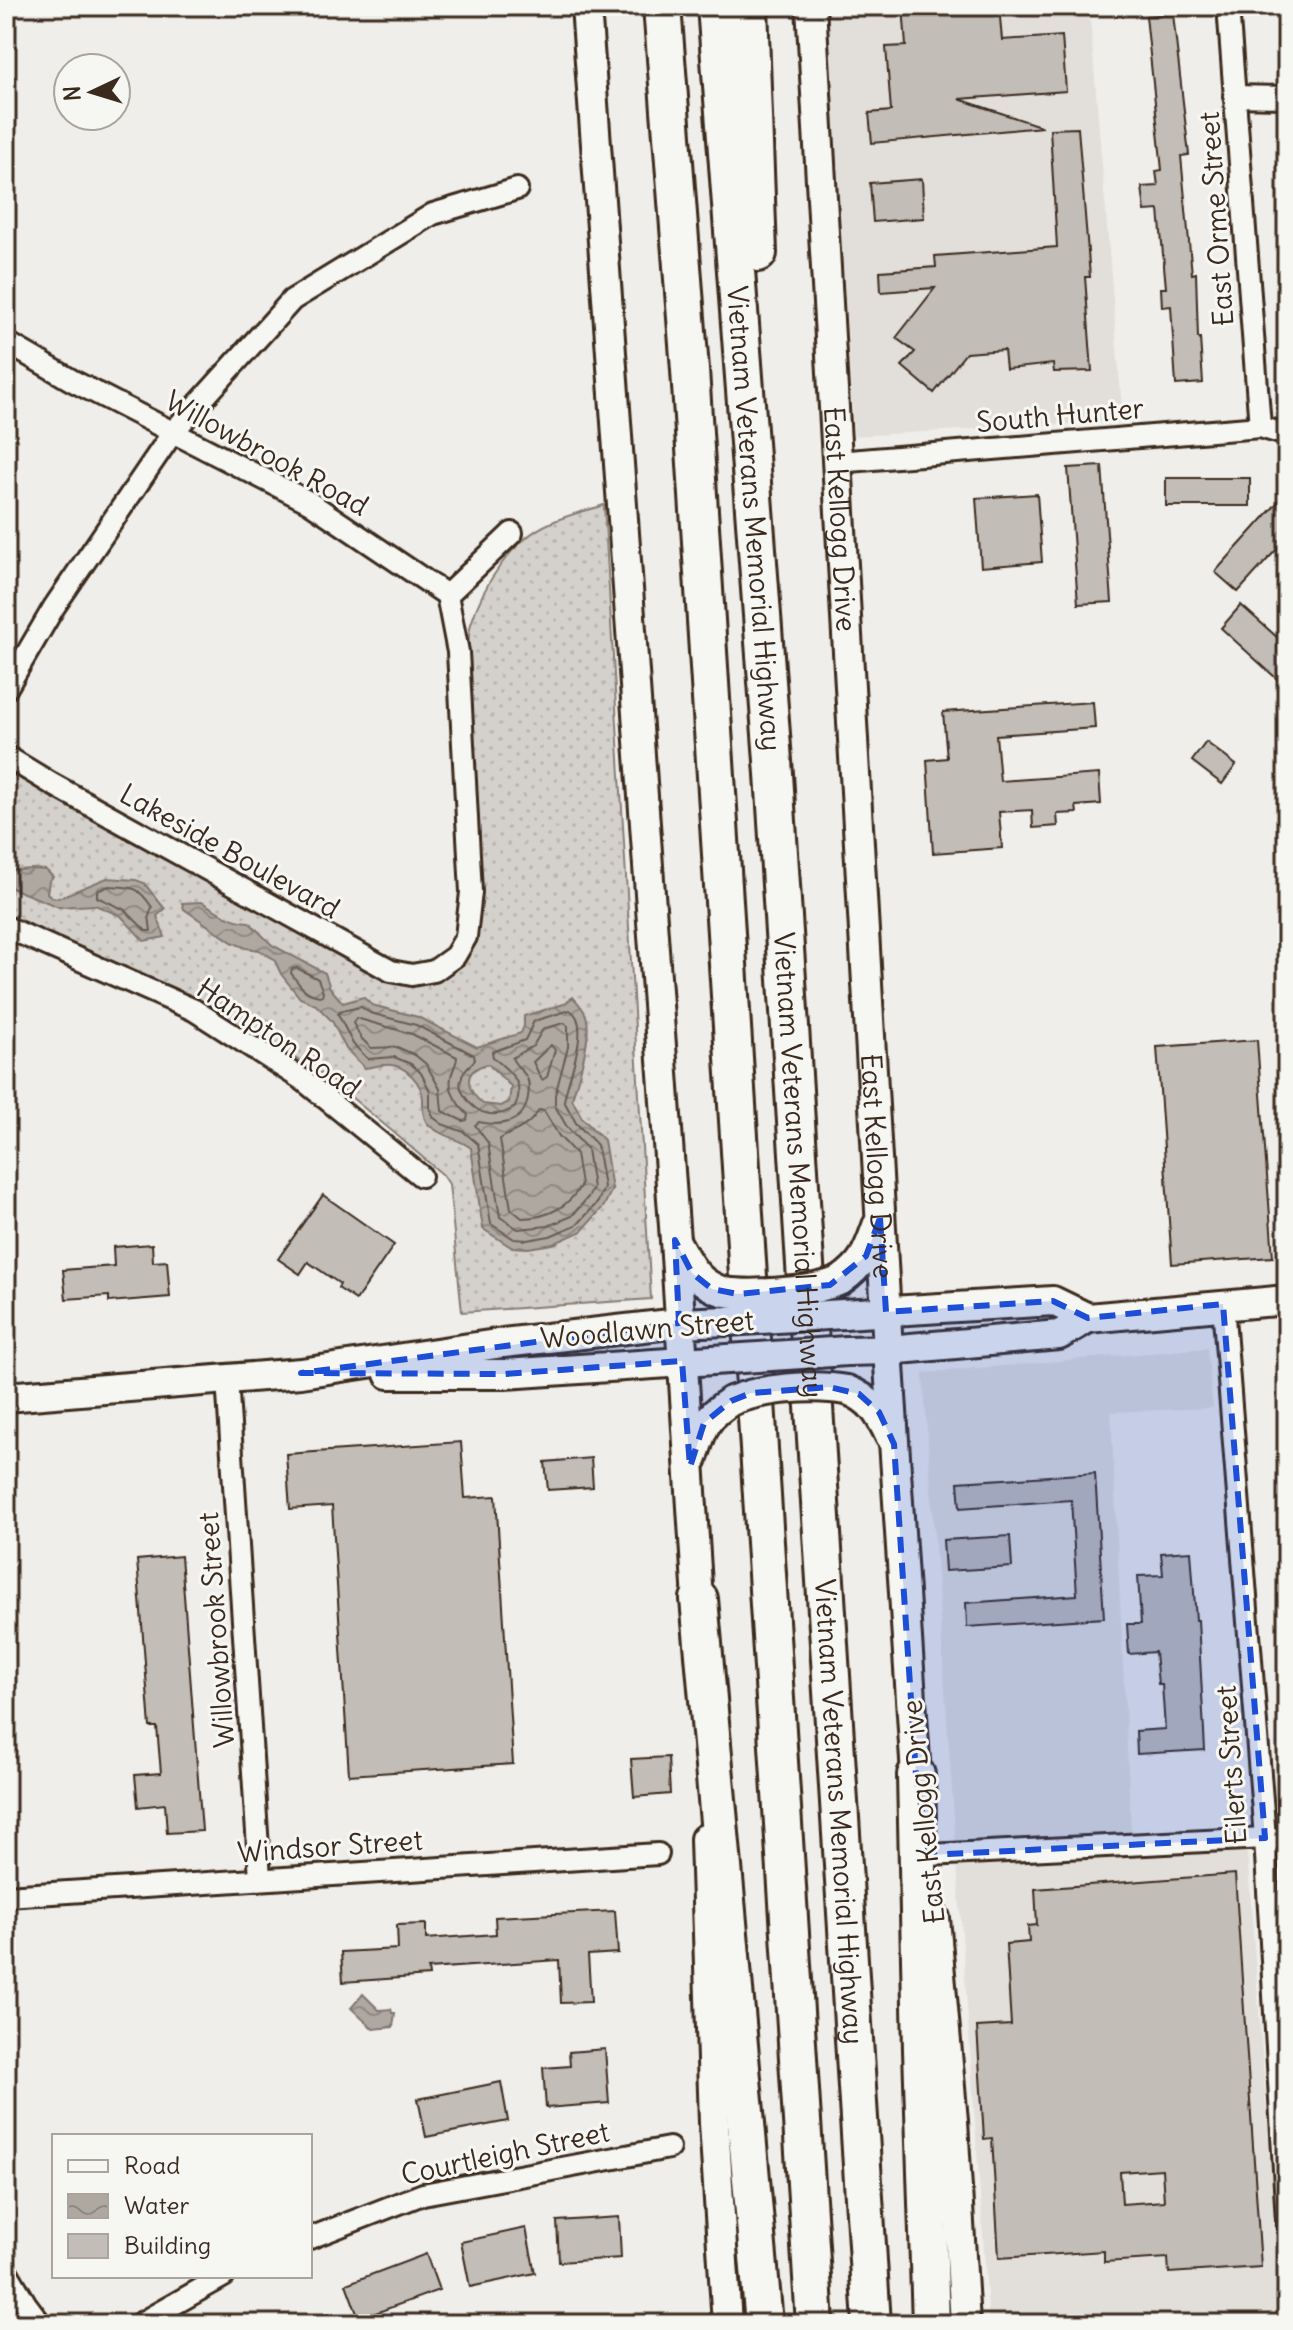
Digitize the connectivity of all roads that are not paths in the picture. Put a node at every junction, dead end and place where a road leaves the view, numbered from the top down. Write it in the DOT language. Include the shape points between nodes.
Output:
graph roads {
  1 [pos="586,6"];
  2 [pos="647,6"];
  3 [pos="662,6"];
  4 [pos="716,6"];
  5 [pos="749,6"];
  6 [pos="811,6"];
  7 [pos="1228,6"];
  8 [pos="1234,96"];
  9 [pos="1287,97"];
  10 [pos="517,189"];
  11 [pos="6,342"];
  12 [pos="690,370"];
  13 [pos="1260,427"];
  14 [pos="173,432"];
  15 [pos="1287,435"];
  16 [pos="837,462"];
  17 [pos="512,533"];
  18 [pos="447,595"];
  19 [pos="6,689"];
  20 [pos="6,756"];
  21 [pos="774,774"];
  22 [pos="6,927"];
  23 [pos="421,1176"];
  24 [pos="880,1218"];
  25 [pos="675,1240"];
  26 [pos="1287,1300"];
  27 [pos="1223,1304"];
  28 [pos="886,1312"];
  29 [pos="1088,1318"];
  30 [pos="679,1323"];
  31 [pos="888,1350"];
  32 [pos="682,1361"];
  33 [pos="301,1373"];
  34 [pos="227,1379"];
  35 [pos="6,1397"];
  36 [pos="894,1444"];
  37 [pos="690,1467"];
  38 [pos="699,1599"];
  39 [pos="916,1775"];
  40 [pos="1265,1838"];
  41 [pos="1287,1839"];
  42 [pos="658,1854"];
  43 [pos="929,1855"];
  44 [pos="260,1878"];
  45 [pos="6,1896"];
  46 [pos="669,2148"];
  47 [pos="1287,2222"];
  48 [pos="312,2237"];
  49 [pos="6,2270"];
  50 [pos="220,2278"];
  51 [pos="41,2324"];
  52 [pos="139,2324"];
  53 [pos="727,2324"];
  54 [pos="764,2324"];
  55 [pos="815,2324"];
  56 [pos="872,2324"];
  57 [pos="931,2324"];
  58 [pos="965,2324"];
  1 -- 25 [label="main road"];
  2 -- 12 [label="highway"];
  3 -- 12 [label="highway, Vietnam Veterans Memorial Highway"];
  4 -- 21 [label="highway, Vietnam Veterans Memorial Highway"];
  5 -- 21 [label="highway"];
  6 -- 16 [label="main road, East Kellogg Drive"];
  7 -- 8 [label="street, East Orme Street"];
  8 -- 9 [label="street"];
  8 -- 13 [label="street, East Orme Street"];
  10 -- 14 [label="street" via="433,214 292,300"];
  11 -- 14 [label="street, Willowbrook Road"];
  12 -- 55 [label="highway, Vietnam Veterans Memorial Highway"];
  13 -- 15 [label="street, South Hunter"];
  13 -- 16 [label="street, South Hunter"];
  14 -- 18 [label="street, Willowbrook Road" via="309,502"];
  14 -- 19 [label="street" via="54,607"];
  16 -- 24 [label="main road, East Kellogg Drive"];
  17 -- 18 [label="street"];
  18 -- 20 [label="street, Lakeside Boulevard" via="458,652 471,892 466,937 455,956 434,971 391,971"];
  21 -- 56 [label="highway, Vietnam Veterans Memorial Highway"];
  22 -- 23 [label="street, Hampton Road" via="194,1010 303,1080"];
  24 -- 25 [label="main road, bridge" via="855,1270 819,1288 738,1294 712,1289 692,1273"];
  24 -- 28 [label="main road, East Kellogg Drive"];
  25 -- 30 [label="main road"];
  26 -- 27 [label="main road, Woodlawn Street"];
  27 -- 29 [label="main road, Woodlawn Street"];
  27 -- 40 [label="street, Eilerts Street"];
  28 -- 29 [label="main road, Woodlawn Street" via="1053,1301"];
  28 -- 30 [label="main road, Woodlawn Street, bridge"];
  28 -- 31 [label="main road, East Kellogg Drive"];
  29 -- 31 [label="main road, Woodlawn Street" via="1059,1335"];
  30 -- 32 [label="main road"];
  30 -- 33 [label="main road, Woodlawn Street"];
  31 -- 32 [label="main road, Woodlawn Street, bridge"];
  31 -- 36 [label="main road, East Kellogg Drive"];
  32 -- 33 [label="main road, Woodlawn Street" via="505,1374"];
  32 -- 37 [label="main road"];
  33 -- 34 [label="main road, Woodlawn Street"];
  34 -- 35 [label="main road, Woodlawn Street"];
  34 -- 44 [label="street, Willowbrook Street"];
  36 -- 37 [label="main road, bridge" via="879,1412 859,1394 829,1387 751,1393 716,1410 704,1423"];
  36 -- 39 [label="main road, East Kellogg Drive"];
  37 -- 38 [label="main road"];
  38 -- 53 [label="main road" via="714,2123"];
  38 -- 54 [label="highway"];
  39 -- 43 [label="main road, East Kellogg Drive"];
  39 -- 57 [label="highway"];
  40 -- 41 [label="street"];
  40 -- 43 [label="street"];
  40 -- 47 [label="street, Eilerts Street"];
  42 -- 44 [label="street, Windsor Street"];
  43 -- 58 [label="main road, East Kellogg Drive"];
  44 -- 45 [label="street, Windsor Street"];
  46 -- 48 [label="street, Courtleigh Street" via="423,2194"];
  49 -- 51 [label="street"];
  50 -- 52 [label="street"];
}
